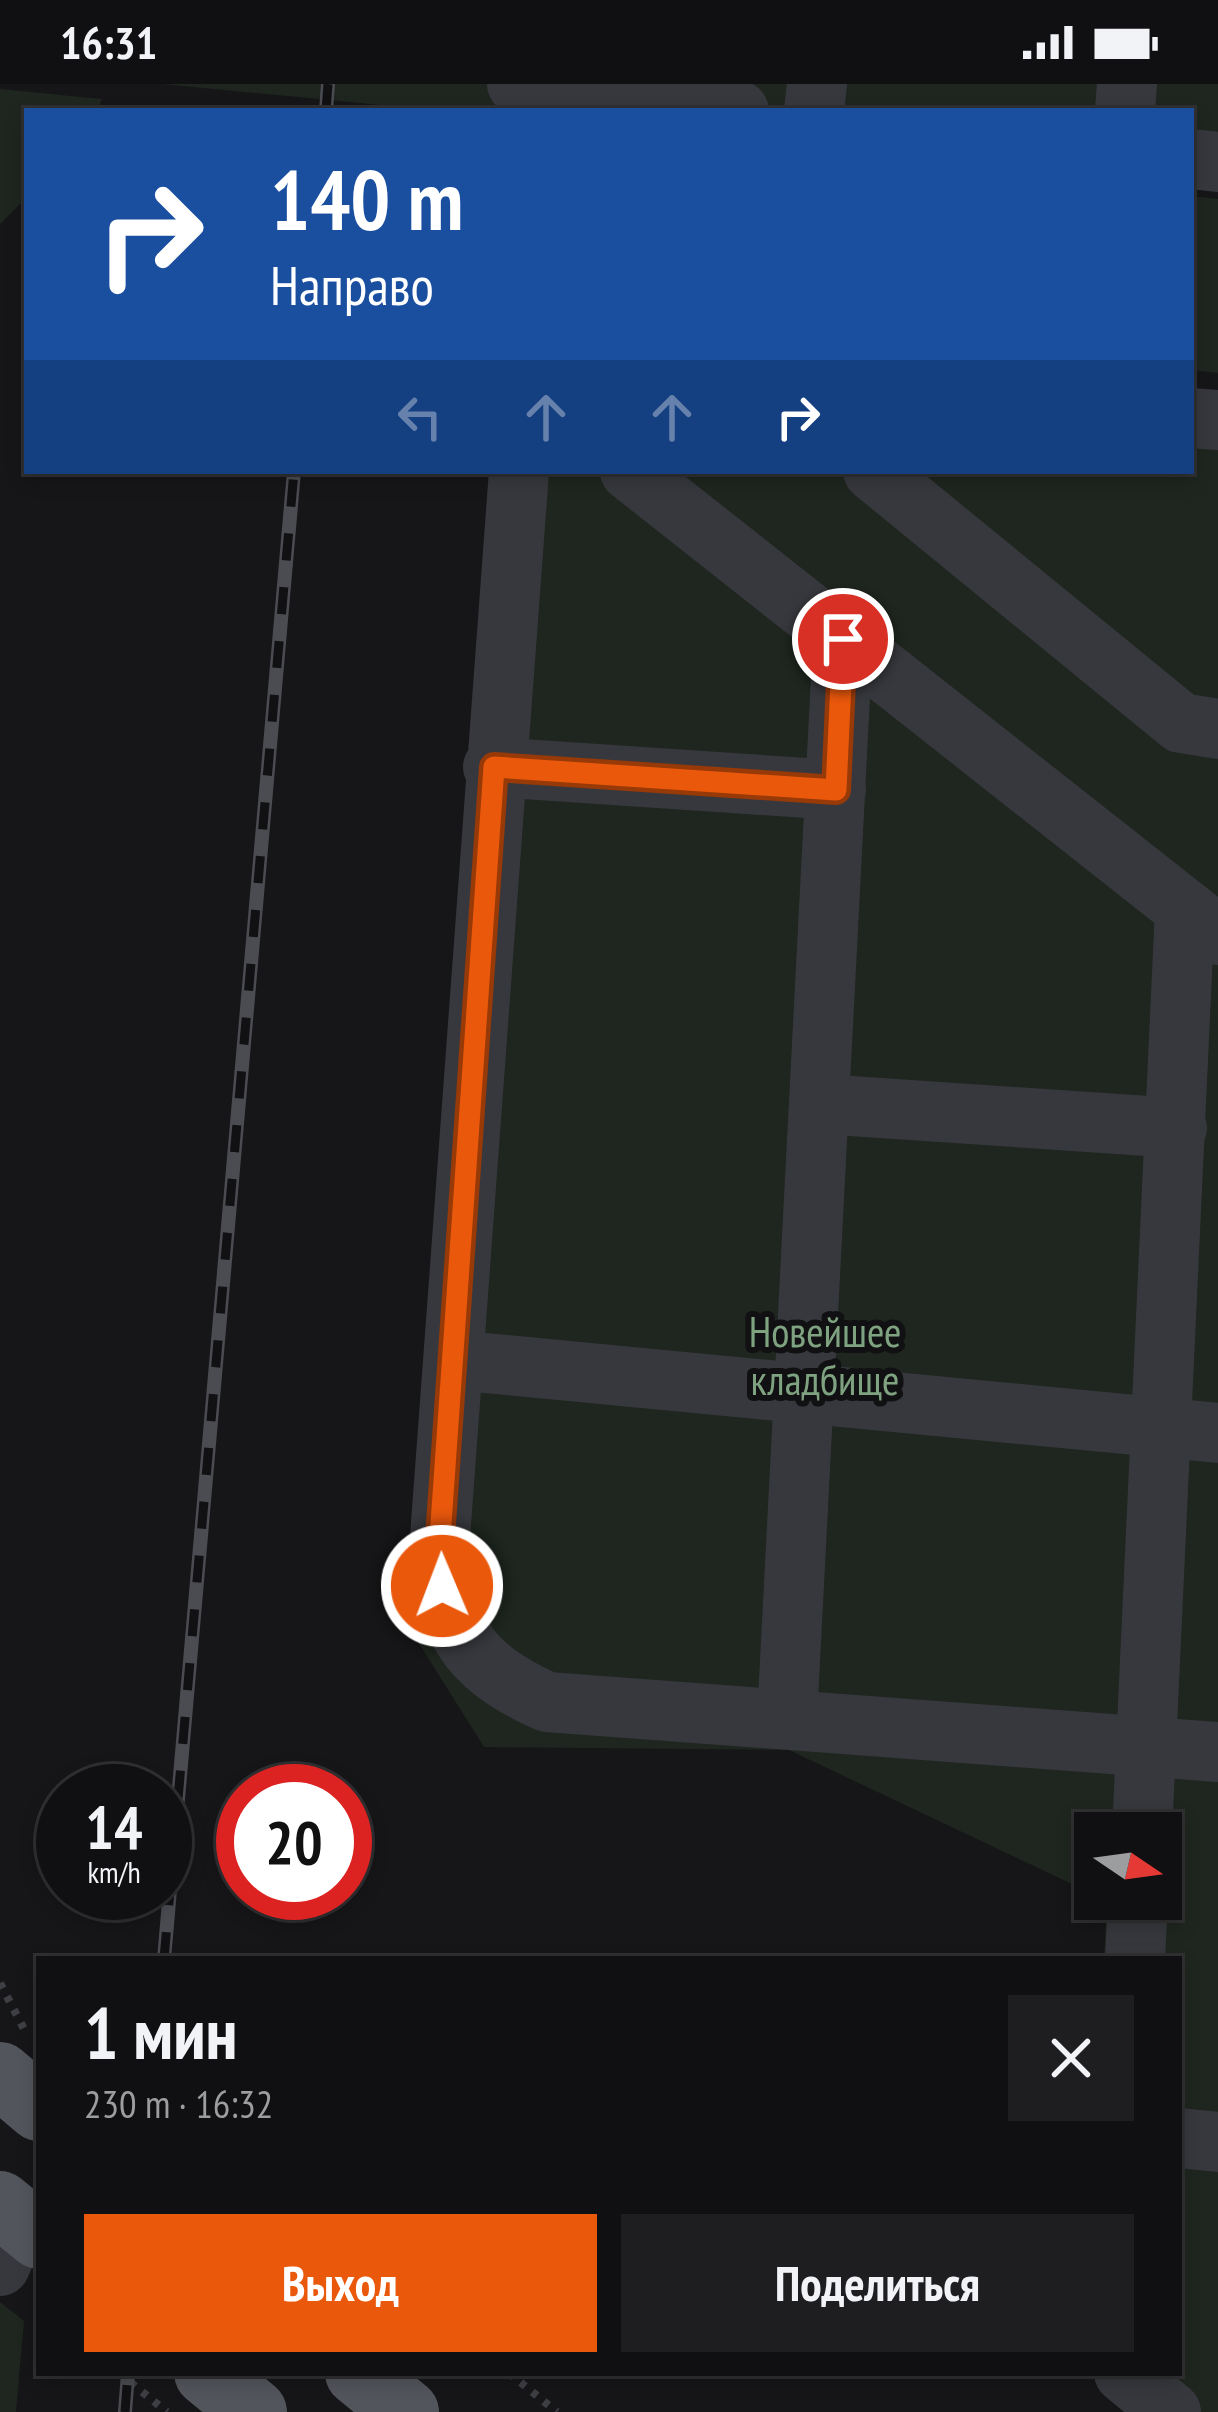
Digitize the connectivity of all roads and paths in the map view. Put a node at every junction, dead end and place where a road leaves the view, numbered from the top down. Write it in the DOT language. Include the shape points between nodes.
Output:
graph roads {
  1 [pos="517,94"];
  2 [pos="700,108"];
  3 [pos="520,474"];
  4 [pos="634,474"];
  5 [pos="877,474"];
  6 [pos="843,639"];
  7 [pos="1218,729"];
  8 [pos="494,767"];
  9 [pos="836,790"];
  10 [pos="1202,922"];
  11 [pos="821,1104"];
  12 [pos="1177,1128"];
  13 [pos="455,1360"];
  14 [pos="807,1394"];
  15 [pos="1191,1430"];
  16 [pos="787,1719"];
  17 [pos="1147,1744"];
  18 [pos="1218,1752"];
  19 [pos="1143,1812"];
  20 [pos="1137,1920"];
  21 [pos="1135,1956"];
  22 [pos="0,1983"];
  23 [pos="15,2057"];
  24 [pos="36,2102"];
  25 [pos="1182,2138"];
  26 [pos="1218,2142"];
  27 [pos="123,2376"];
  28 [pos="211,2376"];
  29 [pos="362,2376"];
  30 [pos="513,2376"];
  31 [pos="1128,2376"];
  32 [pos="167,2412"];
  33 [pos="254,2412"];
  34 [pos="406,2412"];
  35 [pos="557,2412"];
  36 [pos="1171,2412"];
  1 -- 2 [label="lane"];
  3 -- 8 [label="lane"];
  4 -- 6 [label="lane"];
  5 -- 7 [label="lane" via="1181,722"];
  6 -- 9 [label="lane"];
  6 -- 10 [label="lane"];
  8 -- 9 [label="lane"];
  8 -- 13 [label="lane"];
  9 -- 11 [label="lane"];
  10 -- 12 [label="lane"];
  11 -- 12 [label="lane"];
  11 -- 14 [label="lane"];
  12 -- 15 [label="lane"];
  13 -- 14 [label="lane"];
  13 -- 16 [label="lane" via="442,1586 450,1620 473,1652 547,1702"];
  14 -- 15 [label="lane"];
  14 -- 16 [label="lane"];
  15 -- 17 [label="lane"];
  16 -- 17 [label="lane"];
  17 -- 18 [label="lane"];
  17 -- 19 [label="lane"];
  20 -- 21 [label="lane"];
  22 -- 23 [label="path"];
  23 -- 24 [label="main road"];
  25 -- 26 [label="lane"];
  27 -- 32 [label="path"];
  28 -- 33 [label="main road"];
  29 -- 34 [label="main road"];
  30 -- 35 [label="path"];
  31 -- 36 [label="lane"];
}
